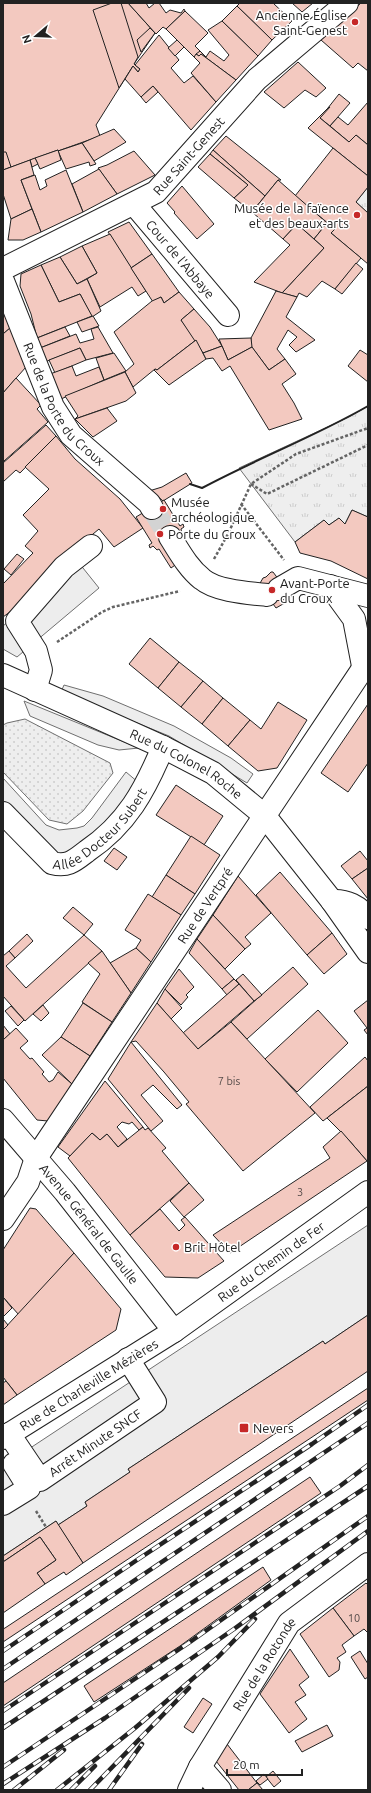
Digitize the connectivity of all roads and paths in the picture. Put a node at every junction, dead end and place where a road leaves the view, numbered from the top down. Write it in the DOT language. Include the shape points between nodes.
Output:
graph roads {
  1 [pos="347,3"];
  2 [pos="134,204"];
  3 [pos="3,269"];
  4 [pos="3,281"];
  5 [pos="228,315"];
  6 [pos="368,428"];
  7 [pos="368,445"];
  8 [pos="251,484"];
  9 [pos="241,504"];
  10 [pos="152,508"];
  11 [pos="170,537"];
  12 [pos="90,546"];
  13 [pos="298,578"];
  14 [pos="202,580"];
  15 [pos="330,586"];
  16 [pos="368,596"];
  17 [pos="36,651"];
  18 [pos="365,664"];
  19 [pos="3,675"];
  20 [pos="35,690"];
  21 [pos="163,747"];
  22 [pos="3,813"];
  23 [pos="264,815"];
  24 [pos="332,901"];
  25 [pos="368,918"];
  26 [pos="368,952"];
  27 [pos="3,1120"];
  28 [pos="36,1158"];
  29 [pos="368,1192"];
  30 [pos="3,1219"];
  31 [pos="174,1331"];
  32 [pos="128,1359"];
  33 [pos="5,1440"];
  34 [pos="3,1504"];
  35 [pos="368,1564"];
  36 [pos="200,1767"];
  37 [pos="189,1790"];
  38 [pos="220,1790"];
  1 -- 2 [label="street, Rue Saint-Genest" via="257,79 156,192"];
  2 -- 3 [label="street, Rue Saint-Genest"];
  2 -- 5 [label="street, Cour de l'Abbaye"];
  4 -- 10 [label="street, Rue de la Porte du Croux" via="54,407 71,435 149,502"];
  6 -- 8 [label="path" via="296,454"];
  7 -- 8 [label="path" via="267,494"];
  8 -- 9 [label="path"];
  9 -- 13 [label="path"];
  9 -- 14 [label="path" via="228,534"];
  11 -- 14 [label="street" via="190,568"];
  12 -- 17 [label="street" via="64,568 17,621"];
  13 -- 14 [label="street" via="273,592 229,590"];
  13 -- 15 [label="street"];
  14 -- 17 [label="path" via="188,588 113,607 58,642"];
  15 -- 16 [label="street"];
  15 -- 18 [label="street, Rue de Vertpré" via="354,619"];
  17 -- 20 [label="street" via="41,670"];
  18 -- 23 [label="street, Rue de Vertpré"];
  19 -- 20 [label="street, Rue du Colonel Roche"];
  20 -- 21 [label="street, Rue du Colonel Roche"];
  21 -- 22 [label="street, Allée Docteur Subert" via="146,785 126,817 97,845 68,864 52,863"];
  21 -- 23 [label="street, Rue du Colonel Roche" via="213,773"];
  23 -- 24 [label="street, Rue du Colonel Roche"];
  23 -- 28 [label="street, Rue de Vertpré"];
  24 -- 25 [label="street" via="346,902"];
  24 -- 26 [label="street, Rue du Colonel Roche"];
  27 -- 28 [label="street, Avenue Général de Gaulle"];
  28 -- 30 [label="street, Rue de Vertpré" via="28,1182"];
  28 -- 31 [label="street, Avenue Général de Gaulle"];
  29 -- 31 [label="street, Rue du Chemin de Fer"];
  31 -- 32 [label="street, Rue de Charleville Mézières"];
  32 -- 33 [label="street, Rue de Charleville Mézières"];
  32 -- 33 [label="street, Arrêt Minute SNCF" via="155,1402 40,1480"];
  33 -- 34 [label="street" via="29,1488"];
  35 -- 36 [label="street, Rue de la Rotonde" via="289,1623"];
  36 -- 37 [label="street, Rue de la Rotonde"];
  36 -- 38 [label="street"];
}
